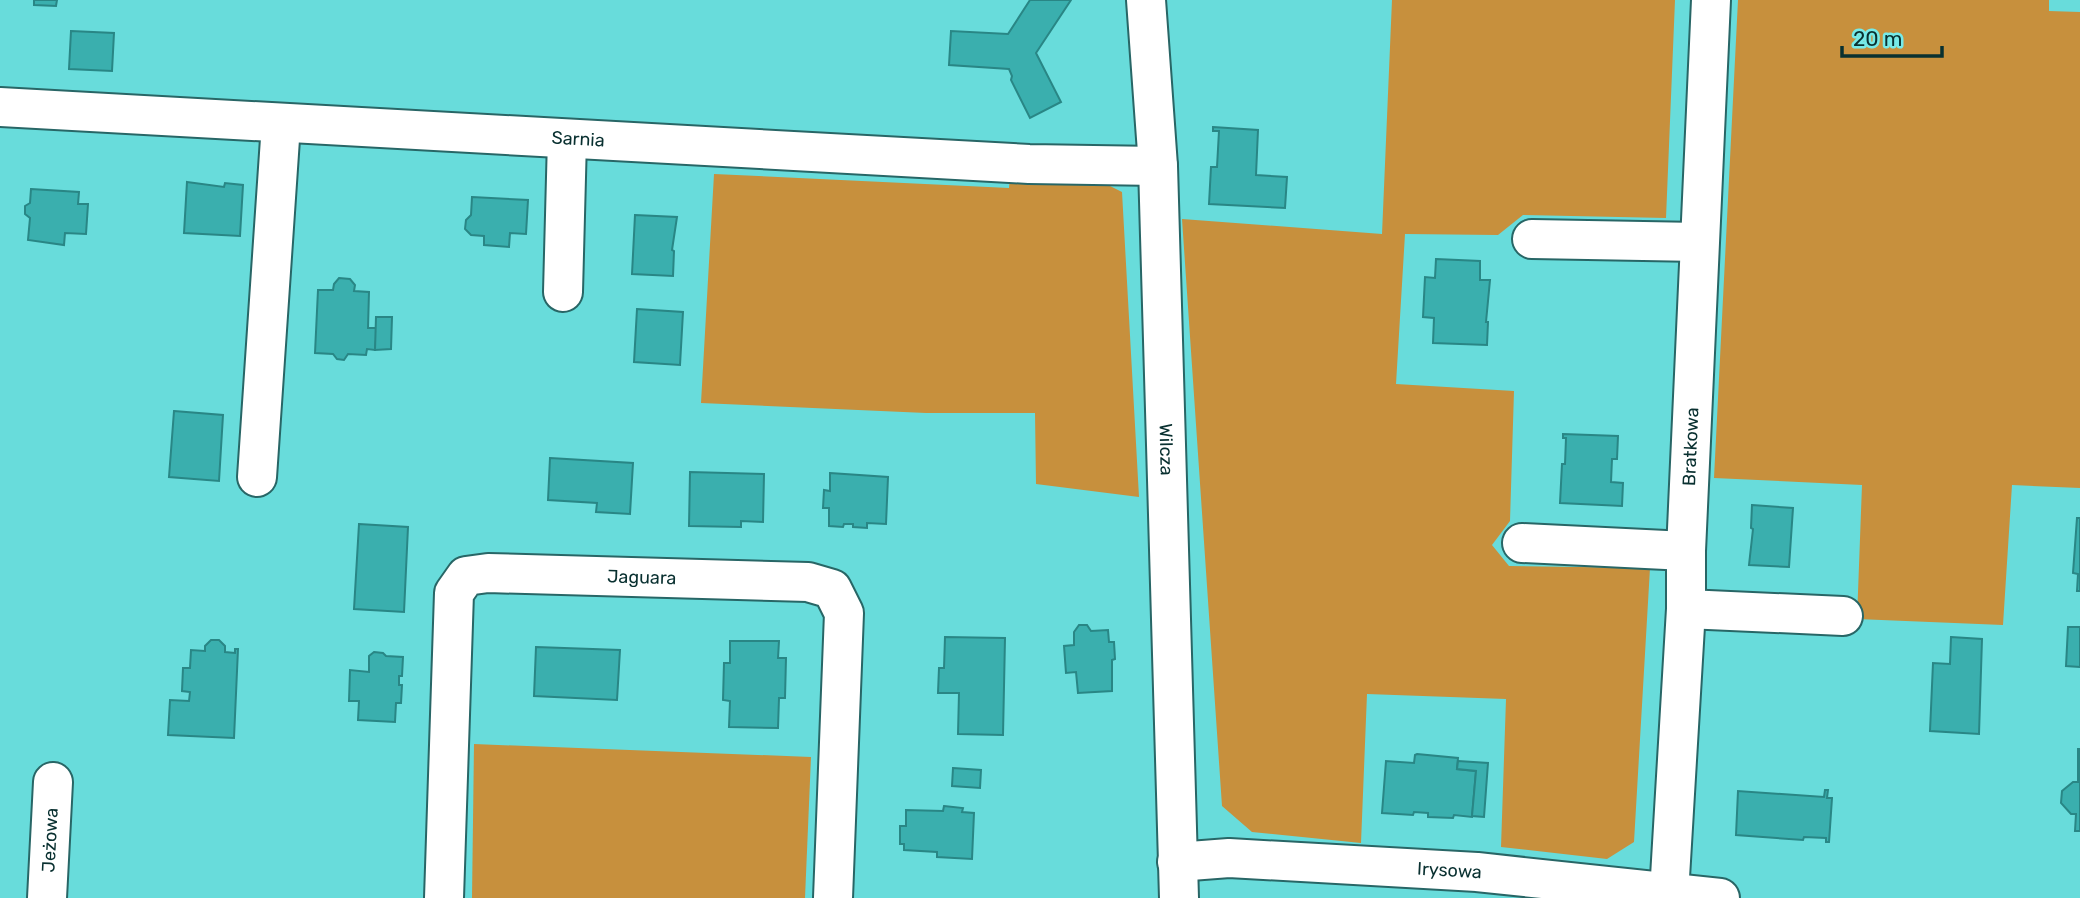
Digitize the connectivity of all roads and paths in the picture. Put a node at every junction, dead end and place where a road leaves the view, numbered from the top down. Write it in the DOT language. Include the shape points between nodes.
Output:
graph roads {
  1 [pos="1146,0"];
  2 [pos="1711,0"];
  3 [pos="0,107"];
  4 [pos="281,124"];
  5 [pos="567,139"];
  6 [pos="1158,166"];
  7 [pos="1532,239"];
  8 [pos="1699,242"];
  9 [pos="563,292"];
  10 [pos="257,477"];
  11 [pos="1522,543"];
  12 [pos="1685,551"];
  13 [pos="1686,609"];
  14 [pos="1843,616"];
  15 [pos="53,782"];
  16 [pos="1178,880"];
  17 [pos="1669,894"];
  18 [pos="47,898"];
  19 [pos="444,898"];
  20 [pos="834,898"];
  21 [pos="1720,898"];
  1 -- 6 [label="street, Wilcza"];
  2 -- 8 [label="street, Bratkowa"];
  3 -- 4 [label="street, Sarnia"];
  4 -- 5 [label="street, Sarnia"];
  4 -- 10 [label="street"];
  5 -- 6 [label="street, Sarnia" via="1029,164"];
  5 -- 9 [label="street"];
  6 -- 16 [label="street, Wilcza"];
  7 -- 8 [label="street"];
  8 -- 12 [label="street, Bratkowa"];
  11 -- 12 [label="street"];
  12 -- 13 [label="street, Bratkowa"];
  13 -- 14 [label="street"];
  13 -- 17 [label="street, Bratkowa"];
  15 -- 18 [label="street, Jeżowa"];
  16 -- 17 [label="street, Irysowa" via="1229,858 1477,872"];
  17 -- 21 [label="street, Irysowa"];
  19 -- 20 [label="street, Jaguara" via="454,593 466,576 488,573 808,582 832,589 844,613"];
}
